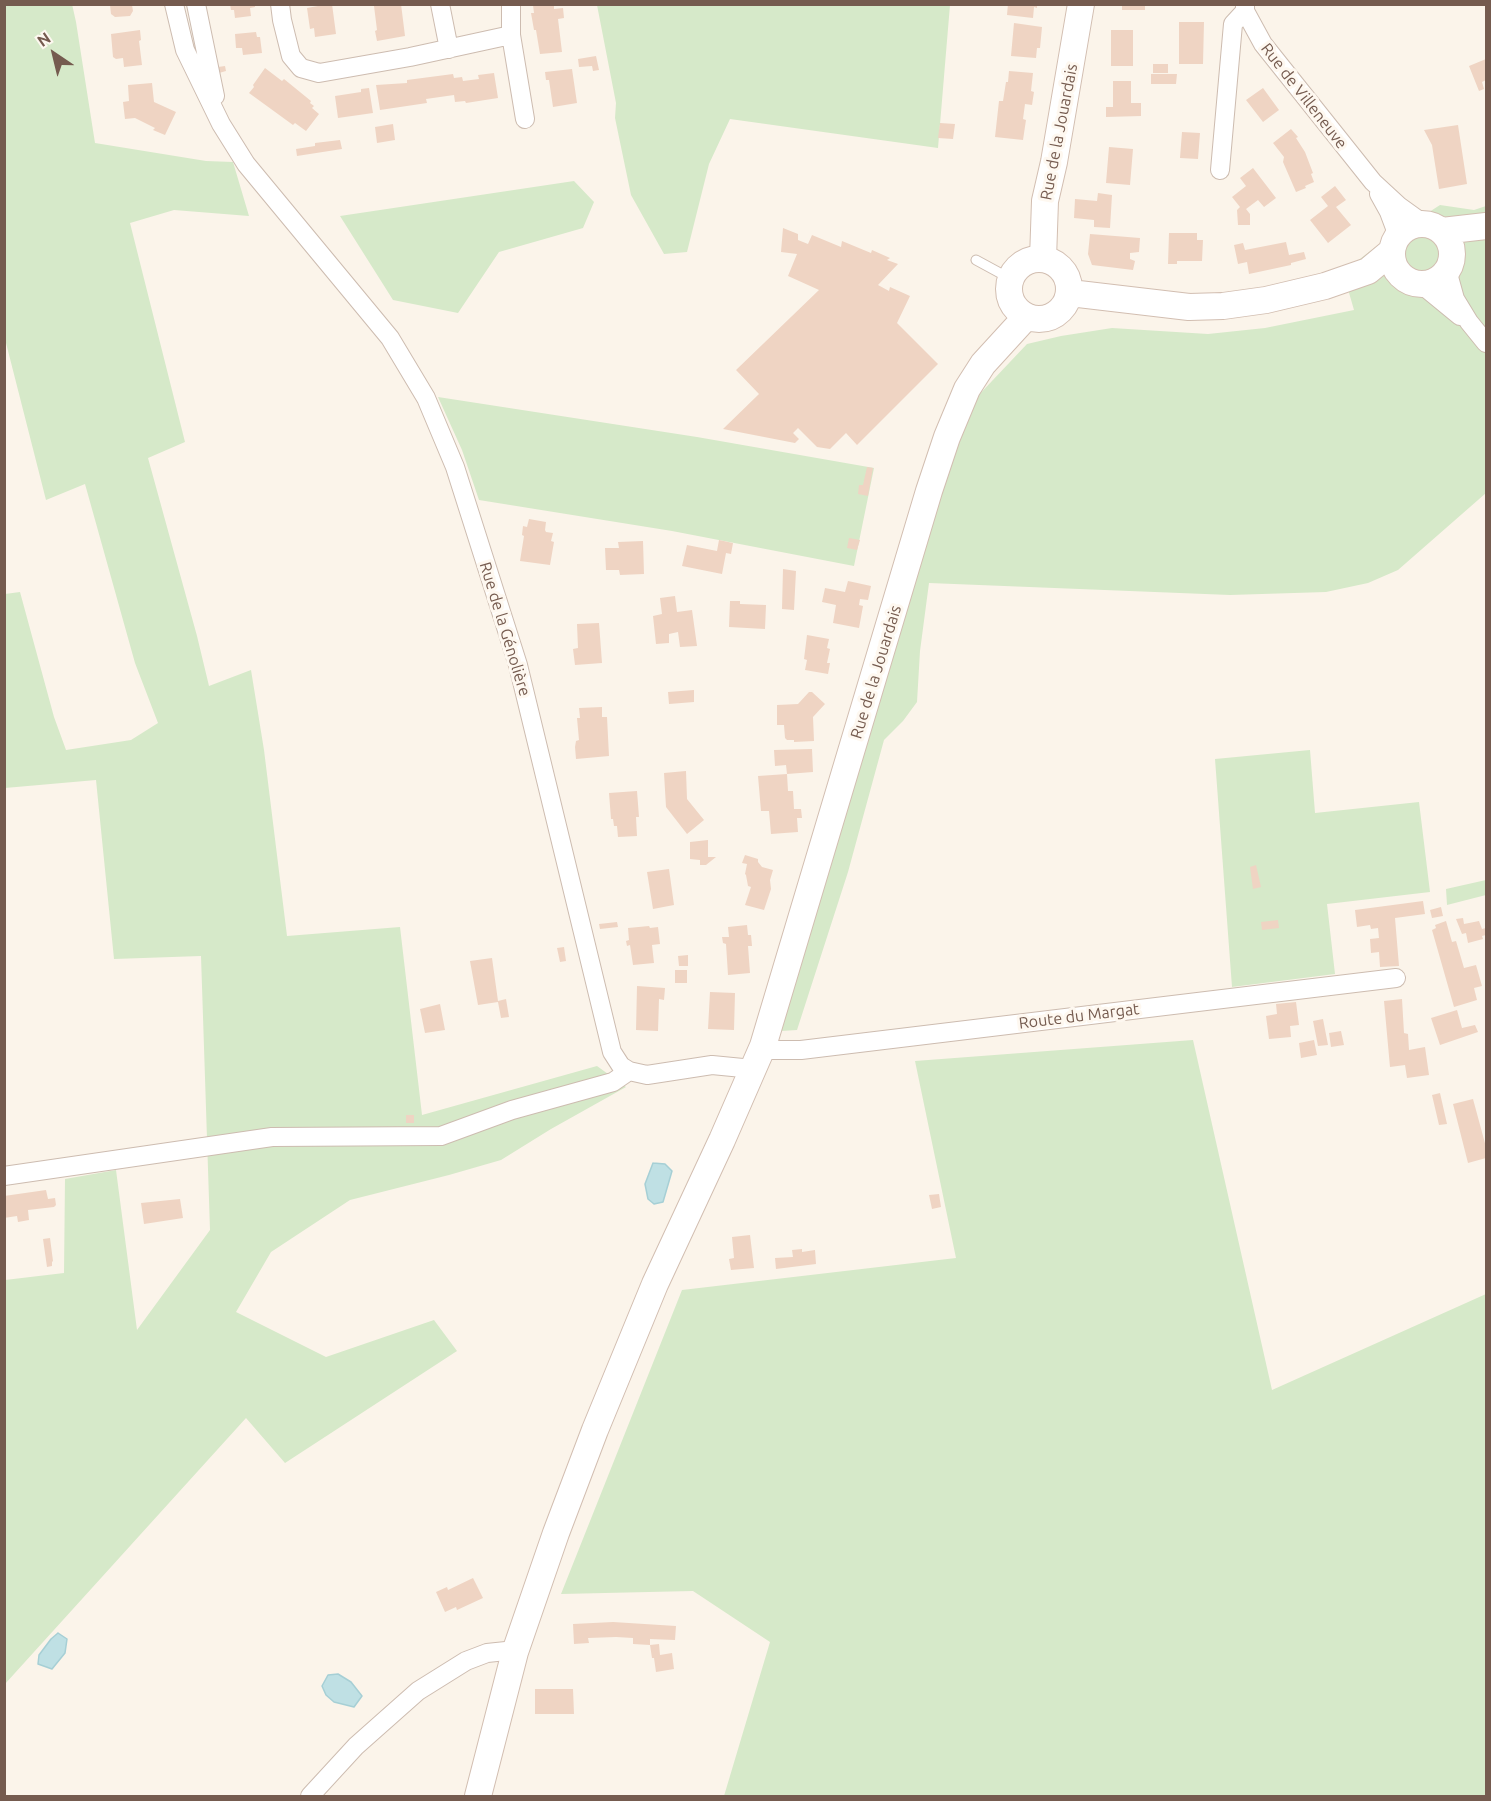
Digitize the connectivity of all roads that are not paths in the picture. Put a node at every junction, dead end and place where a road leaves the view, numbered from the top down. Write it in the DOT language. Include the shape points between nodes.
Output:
graph roads {
  1 [pos="174,4"];
  2 [pos="196,4"];
  3 [pos="280,4"];
  4 [pos="440,4"];
  5 [pos="512,4"];
  6 [pos="1081,4"];
  7 [pos="1245,8"];
  8 [pos="511,35"];
  9 [pos="449,49"];
  10 [pos="525,118"];
  11 [pos="221,124"];
  12 [pos="1220,170"];
  13 [pos="1373,182"];
  14 [pos="1486,226"];
  15 [pos="1433,227"];
  16 [pos="1486,234"];
  17 [pos="1395,244"];
  18 [pos="1043,259"];
  19 [pos="976,260"];
  20 [pos="1450,264"];
  21 [pos="1011,279"];
  22 [pos="1414,281"];
  23 [pos="1325,286"];
  24 [pos="1070,293"];
  25 [pos="1026,316"];
  26 [pos="1469,322"];
  27 [pos="1486,343"];
  28 [pos="1396,978"];
  29 [pos="763,1046"];
  30 [pos="753,1070"];
  31 [pos="629,1071"];
  32 [pos="4,1176"];
  33 [pos="515,1652"];
  34 [pos="309,1797"];
  35 [pos="477,1797"];
  1 -- 11 [label="street, Rue de la Génolière" via="185,50"];
  2 -- 11 [label="street, Rue de la Génolière"];
  3 -- 9 [label="street" via="291,56 300,68 319,73"];
  4 -- 9 [label="street"];
  5 -- 8 [label="street"];
  6 -- 18 [label="main road, Rue de la Jouardais" via="1045,201"];
  7 -- 12 [label="street" via="1233,24"];
  7 -- 13 [label="street, Rue de Villeneuve" via="1263,44"];
  8 -- 9 [label="street"];
  8 -- 10 [label="street"];
  11 -- 31 [label="street, Rue de la Génolière" via="246,165 390,338 426,398 455,467 518,664 612,1052"];
  13 -- 15 [label="street, Rue de Villeneuve" via="1399,206"];
  13 -- 17 [label="street, Rue de Villeneuve" via="1389,212"];
  14 -- 15 [label="main road"];
  15 -- 17 [label="main road" via="1406,228"];
  15 -- 20 [label="main road" via="1448,238 1452,248"];
  16 -- 20 [label="main road"];
  17 -- 22 [label="main road" via="1395,267"];
  17 -- 23 [label="main road" via="1368,271"];
  18 -- 21 [label="main road" via="1024,263"];
  18 -- 24 [label="main road" via="1066,274"];
  19 -- 21 [label="lane"];
  20 -- 22 [label="main road" via="1436,280"];
  20 -- 26 [label="street" via="1455,299"];
  21 -- 25 [label="main road" via="1010,296"];
  22 -- 23 [label="main road"];
  22 -- 26 [label="street"];
  23 -- 24 [label="main road" via="1266,300 1189,307"];
  24 -- 25 [label="main road" via="1057,314 1042,319"];
  25 -- 29 [label="main road, Rue de la Jouardais" via="983,364 967,389 947,437"];
  26 -- 27 [label="street"];
  28 -- 29 [label="street, Route du Margat" via="801,1050 770,1050"];
  29 -- 30 [label="main road, Rue de la Jouardais"];
  30 -- 31 [label="street" via="712,1065 648,1075"];
  30 -- 33 [label="main road, Rue de la Jouardais" via="656,1284 600,1420"];
  31 -- 32 [label="street" via="613,1082 513,1110 441,1136 272,1137"];
  33 -- 34 [label="street" via="487,1653 466,1661 418,1691 356,1746"];
  33 -- 35 [label="main road, Rue de la Jouardais"];
}
